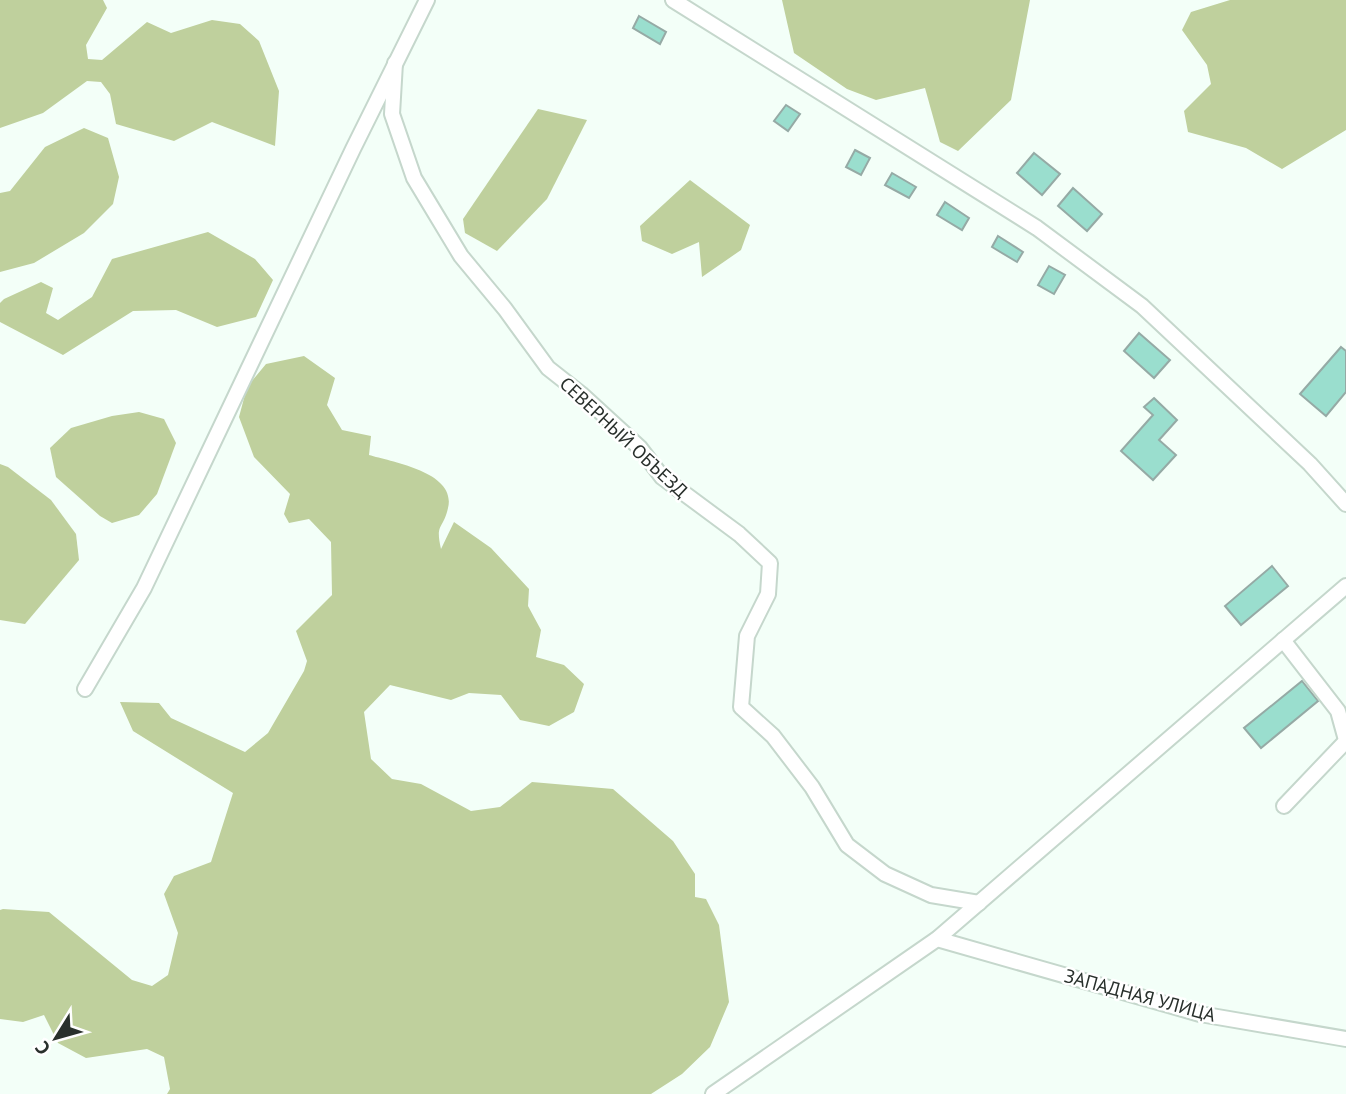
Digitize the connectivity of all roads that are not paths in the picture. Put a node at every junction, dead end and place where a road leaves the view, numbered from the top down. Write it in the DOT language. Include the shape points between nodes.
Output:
graph roads {
  1 [pos="427,0"];
  2 [pos="673,0"];
  3 [pos="395,63"];
  4 [pos="1346,504"];
  5 [pos="1346,586"];
  6 [pos="1283,640"];
  7 [pos="85,689"];
  8 [pos="1346,740"];
  9 [pos="1284,806"];
  10 [pos="979,903"];
  11 [pos="937,939"];
  12 [pos="1346,1039"];
  13 [pos="713,1094"];
  1 -- 3 [label="street"];
  2 -- 4 [label="street" via="1037,228 1142,306 1310,464"];
  3 -- 7 [label="street" via="144,588"];
  3 -- 10 [label="street, СЕВЕРНЫЙ ОБЪЕЗД" via="392,114 414,178 461,256 548,368 640,448 662,477 770,563 768,594 747,636 741,706 773,736 812,787 847,845 885,874 931,895"];
  5 -- 6 [label="street"];
  6 -- 8 [label="street" via="1338,711"];
  6 -- 10 [label="street"];
  8 -- 9 [label="street"];
  10 -- 11 [label="street"];
  11 -- 12 [label="street, ЗАПАДНАЯ УЛИЦА" via="1200,1014"];
  11 -- 13 [label="street"];
}
